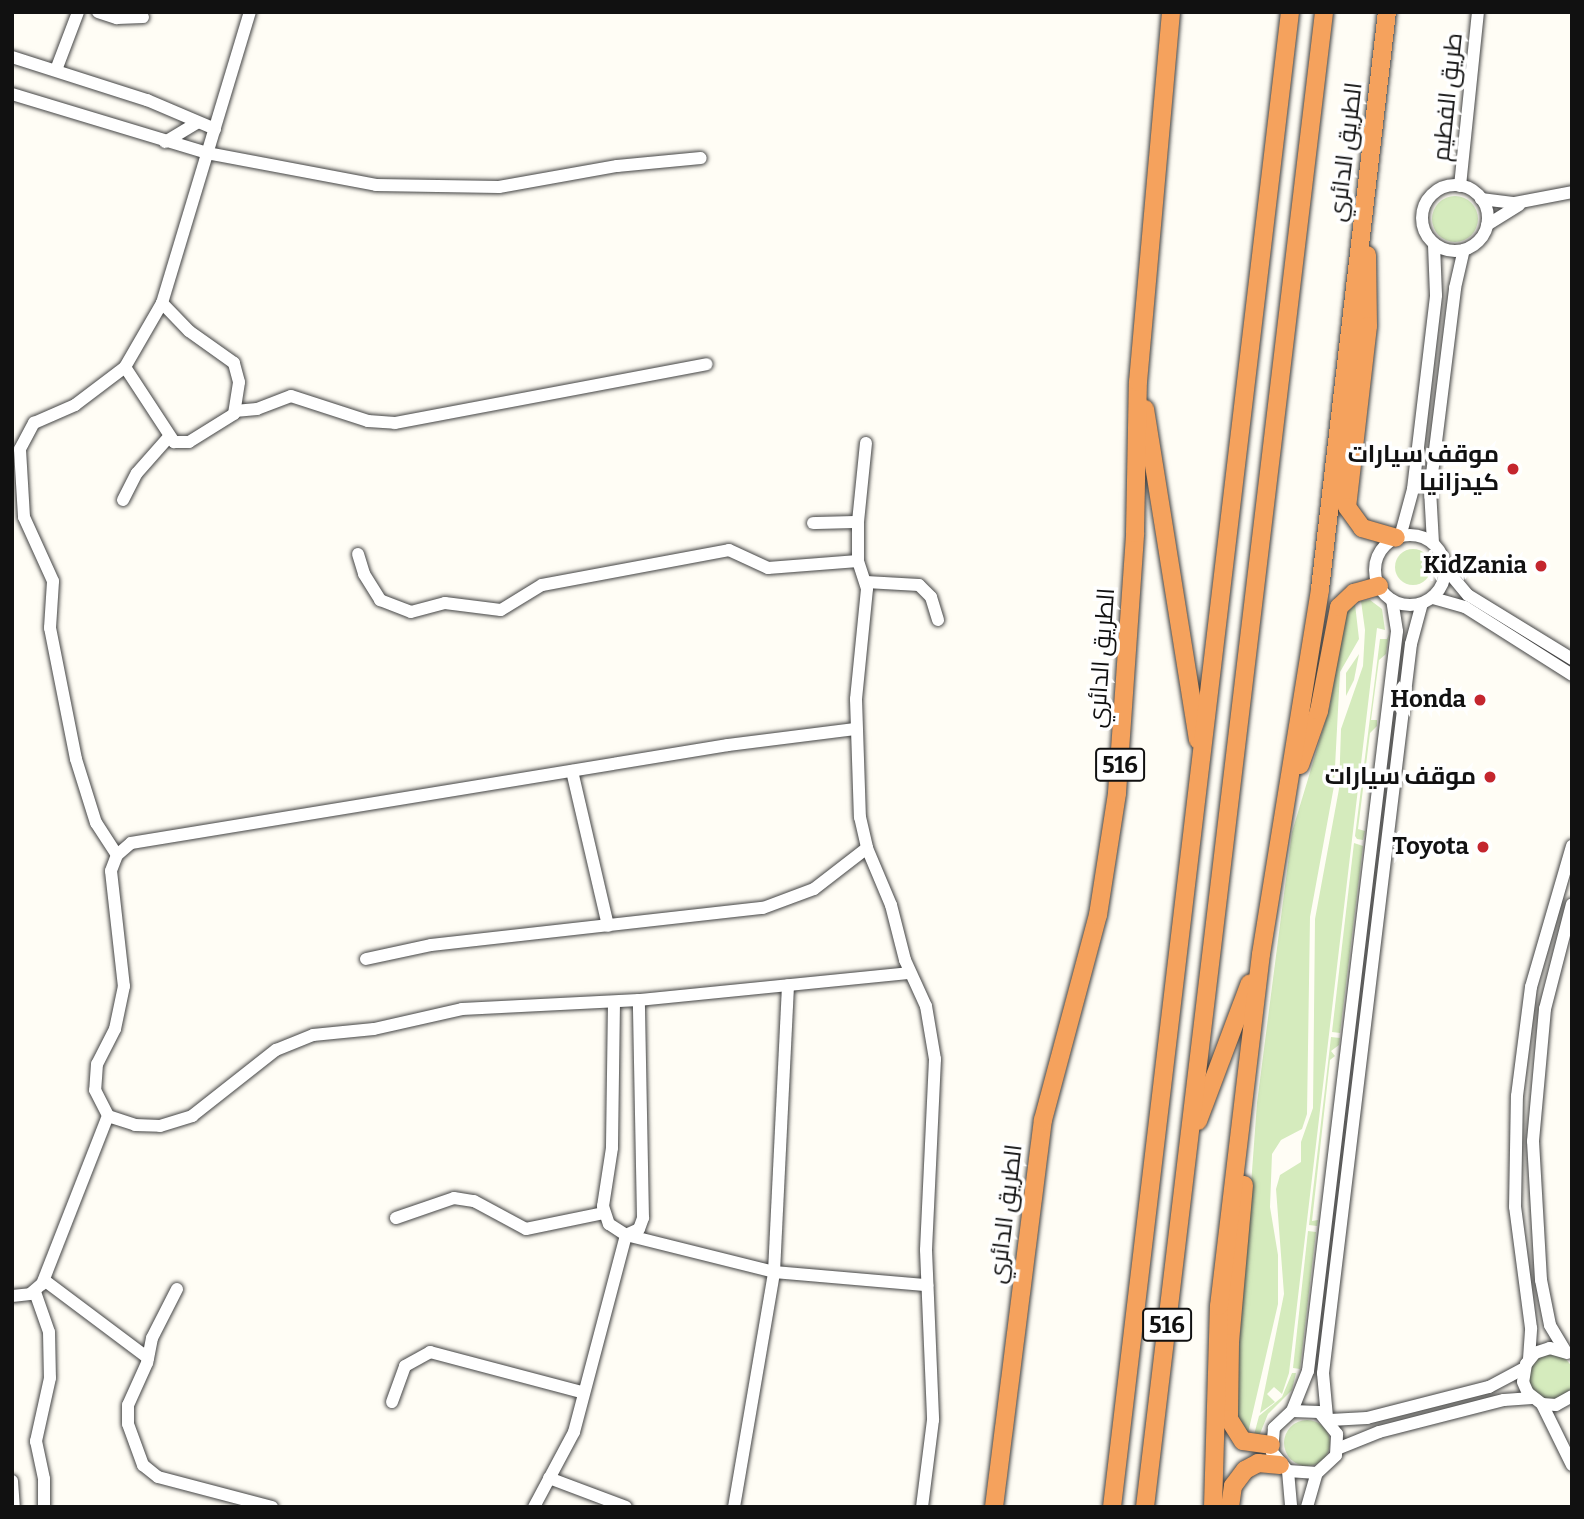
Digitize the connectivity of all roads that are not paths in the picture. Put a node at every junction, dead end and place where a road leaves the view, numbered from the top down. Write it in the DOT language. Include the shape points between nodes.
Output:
graph roads {
  1 [pos="78,12"];
  2 [pos="98,12"];
  3 [pos="250,12"];
  4 [pos="1171,12"];
  5 [pos="1290,12"];
  6 [pos="1324,12"];
  7 [pos="1387,12"];
  8 [pos="1478,12"];
  9 [pos="144,17"];
  10 [pos="12,57"];
  11 [pos="56,69"];
  12 [pos="12,94"];
  13 [pos="197,123"];
  14 [pos="215,129"];
  15 [pos="165,142"];
  16 [pos="207,153"];
  17 [pos="701,158"];
  18 [pos="1460,186"];
  19 [pos="1572,192"];
  20 [pos="1481,199"];
  21 [pos="1524,202"];
  22 [pos="1363,222"];
  23 [pos="1487,225"];
  24 [pos="1434,245"];
  25 [pos="1464,250"];
  26 [pos="162,303"];
  27 [pos="706,364"];
  28 [pos="125,367"];
  29 [pos="1138,382"];
  30 [pos="235,411"];
  31 [pos="168,438"];
  32 [pos="866,443"];
  33 [pos="123,499"];
  34 [pos="858,522"];
  35 [pos="813,523"];
  36 [pos="1398,537"];
  37 [pos="1433,543"];
  38 [pos="358,554"];
  39 [pos="858,561"];
  40 [pos="1446,569"];
  41 [pos="866,582"];
  42 [pos="1379,586"];
  43 [pos="1392,600"];
  44 [pos="1427,601"];
  45 [pos="938,620"];
  46 [pos="1572,659"];
  47 [pos="1572,675"];
  48 [pos="855,729"];
  49 [pos="572,771"];
  50 [pos="1202,771"];
  51 [pos="1290,783"];
  52 [pos="1572,846"];
  53 [pos="867,848"];
  54 [pos="117,855"];
  55 [pos="1572,904"];
  56 [pos="608,926"];
  57 [pos="1261,954"];
  58 [pos="366,959"];
  59 [pos="910,973"];
  60 [pos="788,985"];
  61 [pos="639,1000"];
  62 [pos="614,1002"];
  63 [pos="108,1116"];
  64 [pos="1189,1143"];
  65 [pos="1238,1151"];
  66 [pos="604,1213"];
  67 [pos="396,1218"];
  68 [pos="626,1235"];
  69 [pos="774,1272"];
  70 [pos="44,1280"];
  71 [pos="927,1285"];
  72 [pos="177,1289"];
  73 [pos="34,1292"];
  74 [pos="12,1296"];
  75 [pos="1569,1355"];
  76 [pos="148,1358"];
  77 [pos="1526,1364"];
  78 [pos="581,1392"];
  79 [pos="1572,1396"];
  80 [pos="1537,1401"];
  81 [pos="392,1402"];
  82 [pos="1292,1411"];
  83 [pos="1328,1419"];
  84 [pos="1271,1445"];
  85 [pos="1338,1449"];
  86 [pos="1572,1465"];
  87 [pos="1284,1468"];
  88 [pos="1317,1473"];
  89 [pos="549,1478"];
  90 [pos="12,1481"];
  91 [pos="255,1504"];
  92 [pos="14,1507"];
  93 [pos="44,1507"];
  94 [pos="272,1507"];
  95 [pos="534,1507"];
  96 [pos="626,1507"];
  97 [pos="734,1507"];
  98 [pos="922,1507"];
  99 [pos="994,1507"];
  100 [pos="1112,1507"];
  101 [pos="1145,1507"];
  102 [pos="1213,1507"];
  103 [pos="1230,1507"];
  104 [pos="1290,1507"];
  105 [pos="1307,1507"];
  1 -- 11 [label="street"];
  2 -- 9 [label="street" via="117,18"];
  3 -- 14 [label="street"];
  4 -- 29 [label="highway, الطريق الدائري / 516"];
  5 -- 50 [label="highway, 516"];
  6 -- 64 [label="highway, الطريق الدائري / 516"];
  7 -- 22 [label="highway, الطريق الدائري / 516"];
  8 -- 18 [label="street, طريق الفطيم"];
  10 -- 11 [label="street"];
  11 -- 13 [label="street" via="148,100"];
  12 -- 15 [label="street"];
  13 -- 14 [label="street"];
  13 -- 15 [label="street"];
  14 -- 16 [label="street"];
  15 -- 16 [label="street"];
  16 -- 17 [label="street" via="346,181 436,188 528,185 617,166"];
  16 -- 26 [label="street"];
  18 -- 20 [label="street"];
  18 -- 24 [label="street" via="1436,191 1422,211 1426,235"];
  19 -- 21 [label="street"];
  20 -- 21 [label="street"];
  20 -- 23 [label="street"];
  21 -- 23 [label="street"];
  22 -- 36 [label="highway" via="1369,304 1348,507 1362,528"];
  22 -- 51 [label="highway, الطريق الدائري / 516" via="1320,590"];
  23 -- 25 [label="street" via="1479,241"];
  24 -- 25 [label="street"];
  24 -- 36 [label="street" via="1436,295 1415,475"];
  25 -- 37 [label="street" via="1455,288 1430,490"];
  26 -- 28 [label="street"];
  26 -- 30 [label="street" via="189,331 234,363 239,382"];
  27 -- 30 [label="street" via="403,422 368,421 290,396 262,408"];
  28 -- 31 [label="street"];
  28 -- 54 [label="street" via="75,405 34,423 20,449 24,517 53,581 50,628 76,759 96,822"];
  29 -- 50 [label="highway, 516" via="1190,667"];
  29 -- 99 [label="highway, الطريق الدائري / 516" via="1129,641 1114,824 1096,922 1043,1119"];
  30 -- 31 [label="street" via="186,443"];
  31 -- 33 [label="street" via="137,473"];
  32 -- 34 [label="street"];
  34 -- 35 [label="street"];
  34 -- 39 [label="street"];
  36 -- 37 [label="street" via="1423,537"];
  36 -- 42 [label="street" via="1377,558"];
  37 -- 40 [label="street"];
  38 -- 39 [label="street" via="380,600 411,612 445,603 501,610 542,586 729,551 772,569"];
  39 -- 41 [label="street"];
  40 -- 44 [label="street" via="1443,585"];
  40 -- 46 [label="street" via="1468,594"];
  41 -- 45 [label="street" via="919,585 931,597"];
  41 -- 48 [label="street"];
  42 -- 43 [label="street"];
  42 -- 51 [label="highway" via="1354,593 1339,607 1313,732"];
  43 -- 44 [label="street"];
  43 -- 82 [label="street" via="1397,631 1308,1372"];
  44 -- 47 [label="street" via="1465,607"];
  44 -- 83 [label="street" via="1411,644 1323,1373"];
  48 -- 49 [label="street"];
  48 -- 53 [label="street" via="860,817"];
  49 -- 54 [label="street" via="142,839"];
  49 -- 56 [label="street"];
  50 -- 100 [label="highway, 516"];
  51 -- 57 [label="highway, الطريق الدائري / 516"];
  52 -- 77 [label="street" via="1531,987 1517,1096 1516,1207 1531,1328"];
  53 -- 56 [label="street" via="823,883 778,904"];
  53 -- 59 [label="street" via="887,892"];
  54 -- 63 [label="street" via="110,877 123,963 123,997 94,1077 97,1096"];
  55 -- 75 [label="street" via="1536,1073 1533,1184 1547,1315"];
  56 -- 58 [label="street" via="431,945"];
  57 -- 64 [label="highway, 516"];
  57 -- 65 [label="highway, الطريق الدائري / 516"];
  59 -- 60 [label="street"];
  59 -- 71 [label="street" via="926,1006 935,1059"];
  60 -- 61 [label="street"];
  60 -- 69 [label="street"];
  61 -- 62 [label="street"];
  61 -- 68 [label="street" via="643,1218 639,1228"];
  62 -- 63 [label="street" via="461,1009 374,1029 313,1035 275,1050 192,1116 176,1123 143,1126"];
  62 -- 66 [label="street" via="612,1149"];
  63 -- 70 [label="street"];
  64 -- 101 [label="highway, الطريق الدائري / 516"];
  65 -- 84 [label="highway" via="1244,1177 1230,1343 1229,1419 1243,1441"];
  65 -- 102 [label="highway, الطريق الدائري / 516" via="1217,1332"];
  66 -- 67 [label="street" via="526,1228 474,1201 454,1198"];
  66 -- 68 [label="street" via="614,1229"];
  68 -- 69 [label="street"];
  68 -- 78 [label="street"];
  69 -- 71 [label="street"];
  69 -- 97 [label="street" via="761,1372"];
  70 -- 73 [label="street"];
  70 -- 76 [label="street"];
  71 -- 98 [label="street" via="933,1398"];
  72 -- 76 [label="street" via="152,1338"];
  73 -- 74 [label="street"];
  73 -- 93 [label="street" via="49,1332 50,1378 36,1441 45,1486"];
  75 -- 77 [label="street" via="1550,1348"];
  76 -- 91 [label="street" via="127,1415 145,1469 154,1476"];
  77 -- 80 [label="street" via="1523,1382"];
  77 -- 83 [label="street" via="1485,1388 1367,1418"];
  78 -- 81 [label="street" via="430,1352 405,1366"];
  78 -- 89 [label="street" via="570,1443"];
  79 -- 80 [label="street" via="1556,1405"];
  80 -- 85 [label="street" via="1504,1400 1379,1432"];
  80 -- 86 [label="street"];
  82 -- 83 [label="street" via="1310,1409"];
  82 -- 84 [label="street" via="1274,1428"];
  83 -- 85 [label="street"];
  84 -- 87 [label="street"];
  85 -- 88 [label="street"];
  87 -- 88 [label="street"];
  87 -- 103 [label="highway" via="1258,1464 1245,1470 1233,1486"];
  87 -- 104 [label="street"];
  88 -- 105 [label="street"];
  89 -- 95 [label="street"];
  89 -- 96 [label="street"];
  90 -- 92 [label="street"];
  91 -- 94 [label="street"];
}
